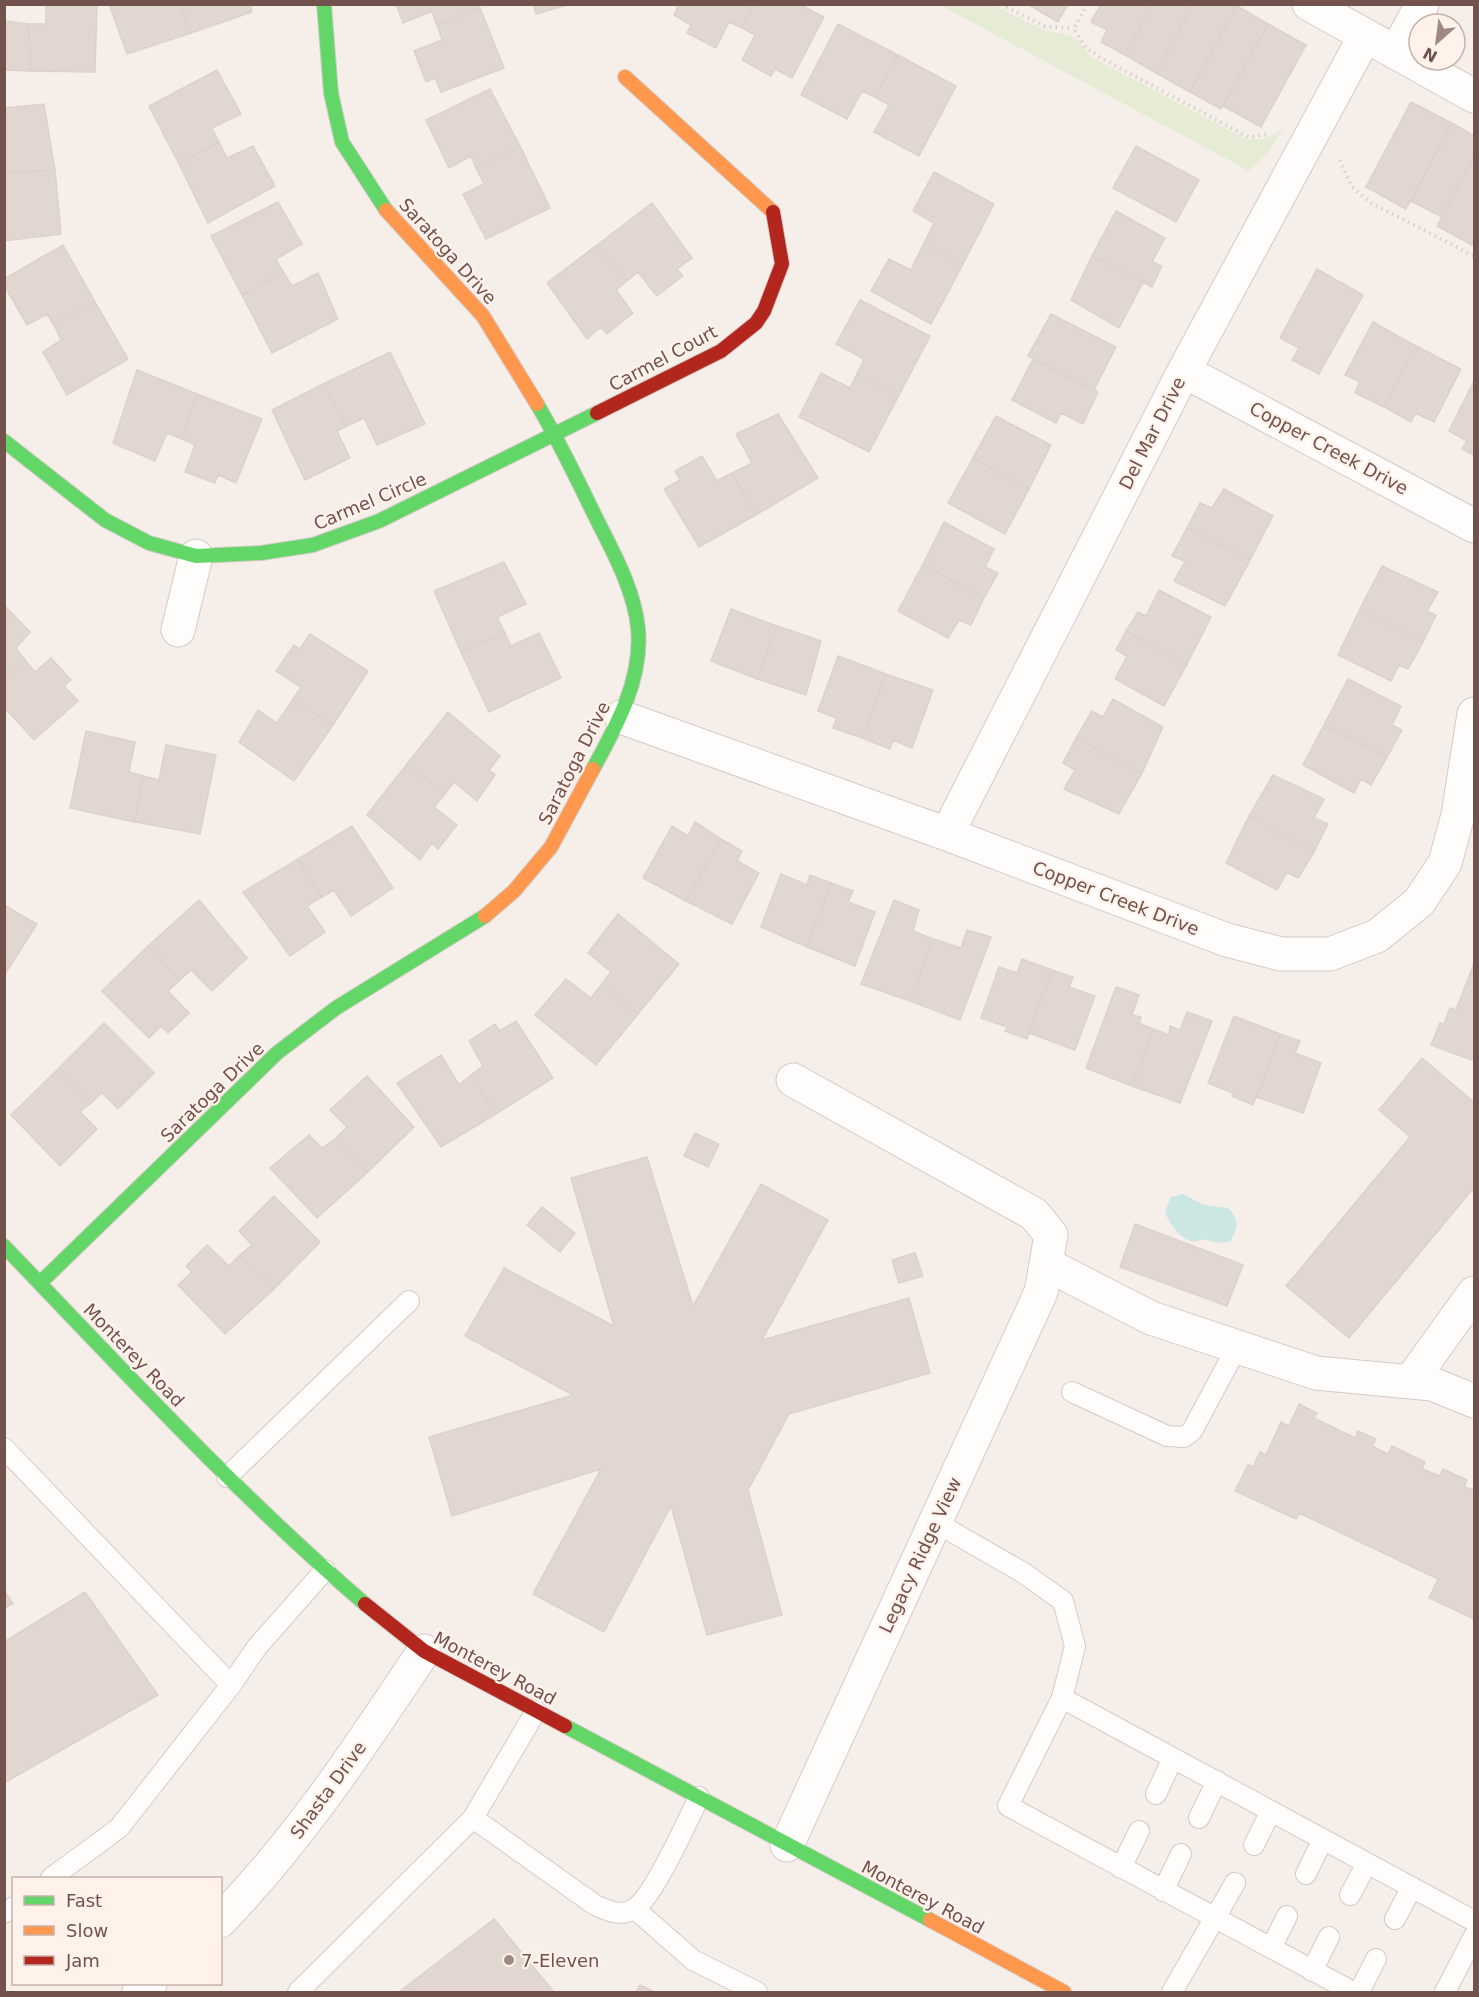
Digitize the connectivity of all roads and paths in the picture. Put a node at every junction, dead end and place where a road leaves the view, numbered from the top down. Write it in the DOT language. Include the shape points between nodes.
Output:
graph roads {
  1 [pos="324,4"];
  2 [pos="1001,4"];
  3 [pos="1087,4"];
  4 [pos="1309,4"];
  5 [pos="1422,4"];
  6 [pos="1074,29"];
  7 [pos="1365,36"];
  8 [pos="1395,53"];
  9 [pos="625,77"];
  10 [pos="1474,96"];
  11 [pos="1272,133"];
  12 [pos="1306,140"];
  13 [pos="1474,256"];
  14 [pos="1184,371"];
  15 [pos="555,434"];
  16 [pos="4,441"];
  17 [pos="1474,526"];
  18 [pos="196,556"];
  19 [pos="178,630"];
  20 [pos="1474,714"];
  21 [pos="621,717"];
  22 [pos="947,834"];
  23 [pos="793,1080"];
  24 [pos="4,1246"];
  25 [pos="1046,1264"];
  26 [pos="40,1283"];
  27 [pos="1474,1293"];
  28 [pos="409,1301"];
  29 [pos="1237,1347"];
  30 [pos="1410,1382"];
  31 [pos="1072,1392"];
  32 [pos="1474,1401"];
  33 [pos="4,1448"];
  34 [pos="227,1477"];
  35 [pos="935,1522"];
  36 [pos="325,1570"];
  37 [pos="424,1651"];
  38 [pos="231,1685"];
  39 [pos="1062,1698"];
  40 [pos="536,1711"];
  41 [pos="1173,1758"];
  42 [pos="1217,1781"];
  43 [pos="1156,1794"];
  44 [pos="699,1797"];
  45 [pos="1271,1811"];
  46 [pos="473,1818"];
  47 [pos="1199,1818"];
  48 [pos="1139,1831"];
  49 [pos="1323,1839"];
  50 [pos="787,1845"];
  51 [pos="1254,1845"];
  52 [pos="1181,1854"];
  53 [pos="1367,1863"];
  54 [pos="1121,1868"];
  55 [pos="1306,1874"];
  56 [pos="52,1877"];
  57 [pos="1235,1883"];
  58 [pos="1412,1887"];
  59 [pos="1163,1892"];
  60 [pos="1350,1896"];
  61 [pos="635,1909"];
  62 [pos="1287,1916"];
  63 [pos="222,1919"];
  64 [pos="1215,1919"];
  65 [pos="1395,1919"];
  66 [pos="1474,1921"];
  67 [pos="1474,1936"];
  68 [pos="1329,1937"];
  69 [pos="1270,1948"];
  70 [pos="1376,1959"];
  71 [pos="1312,1971"];
  72 [pos="298,1992"];
  73 [pos="757,1992"];
  74 [pos="1064,1992"];
  75 [pos="1172,1992"];
  76 [pos="1353,1992"];
  77 [pos="1359,1992"];
  78 [pos="1445,1992"];
  1 -- 15 [label="street, Saratoga Drive" via="331,93 342,142 389,214 483,315"];
  2 -- 6 [label="path" via="1044,26"];
  3 -- 6 [label="path"];
  4 -- 7 [label="street"];
  5 -- 8 [label="street"];
  6 -- 11 [label="path" via="1086,48 1101,58 1248,136"];
  7 -- 8 [label="street"];
  7 -- 12 [label="street, Del Mar Drive"];
  8 -- 10 [label="street"];
  9 -- 15 [label="street, Carmel Court" via="774,209 782,264 764,312 721,351"];
  12 -- 13 [label="path" via="1338,157 1352,187 1371,203"];
  12 -- 14 [label="street, Del Mar Drive"];
  14 -- 17 [label="street, Copper Creek Drive"];
  14 -- 22 [label="street, Del Mar Drive"];
  15 -- 18 [label="street, Carmel Circle" via="379,521 313,545 261,553"];
  15 -- 21 [label="street, Saratoga Drive" via="625,577 638,628 635,669"];
  16 -- 18 [label="street, Carmel Circle" via="105,520 149,543"];
  18 -- 19 [label="street"];
  20 -- 22 [label="street, Copper Creek Drive" via="1458,815 1445,863 1419,902 1377,936 1330,954 1281,954 1227,940"];
  21 -- 22 [label="street, Copper Creek Drive"];
  21 -- 26 [label="street, Saratoga Drive" via="550,847 514,891 477,924 336,1008 277,1053"];
  23 -- 25 [label="street, Legacy Ridge View" via="1034,1214 1051,1234"];
  24 -- 26 [label="street, Monterey Road"];
  25 -- 29 [label="street" via="1151,1318"];
  25 -- 35 [label="street, Legacy Ridge View" via="1041,1292"];
  26 -- 34 [label="street, Monterey Road"];
  27 -- 30 [label="street"];
  28 -- 34 [label="lane"];
  29 -- 30 [label="street" via="1316,1373"];
  29 -- 31 [label="lane" via="1192,1431 1184,1437 1167,1436"];
  30 -- 32 [label="street" via="1432,1384"];
  33 -- 38 [label="lane"];
  34 -- 36 [label="street, Monterey Road"];
  35 -- 39 [label="lane" via="1022,1572 1063,1601 1075,1646"];
  35 -- 50 [label="street, Legacy Ridge View"];
  36 -- 37 [label="street, Monterey Road"];
  36 -- 38 [label="lane" via="256,1647"];
  37 -- 40 [label="street, Monterey Road"];
  37 -- 63 [label="street, Shasta Drive" via="331,1790 267,1872"];
  38 -- 56 [label="lane" via="118,1828"];
  39 -- 41 [label="lane"];
  39 -- 54 [label="lane" via="1008,1806"];
  40 -- 44 [label="street, Monterey Road"];
  40 -- 46 [label="lane"];
  41 -- 42 [label="lane"];
  41 -- 43 [label="lane"];
  42 -- 45 [label="lane"];
  42 -- 47 [label="lane"];
  44 -- 50 [label="street, Monterey Road"];
  44 -- 61 [label="lane" via="650,1890"];
  45 -- 49 [label="lane"];
  45 -- 51 [label="lane"];
  46 -- 61 [label="lane" via="595,1905 615,1914"];
  46 -- 72 [label="lane"];
  48 -- 54 [label="lane"];
  49 -- 53 [label="lane"];
  49 -- 55 [label="lane"];
  50 -- 74 [label="street, Monterey Road"];
  52 -- 59 [label="lane"];
  53 -- 58 [label="lane"];
  53 -- 60 [label="lane"];
  54 -- 59 [label="lane"];
  57 -- 64 [label="lane"];
  58 -- 65 [label="lane"];
  58 -- 66 [label="lane"];
  59 -- 64 [label="lane"];
  61 -- 73 [label="lane" via="693,1960"];
  62 -- 69 [label="lane"];
  64 -- 69 [label="lane"];
  64 -- 75 [label="lane"];
  67 -- 78 [label="lane"];
  68 -- 71 [label="lane"];
  69 -- 71 [label="lane"];
  70 -- 77 [label="lane"];
  71 -- 76 [label="lane"];
}
